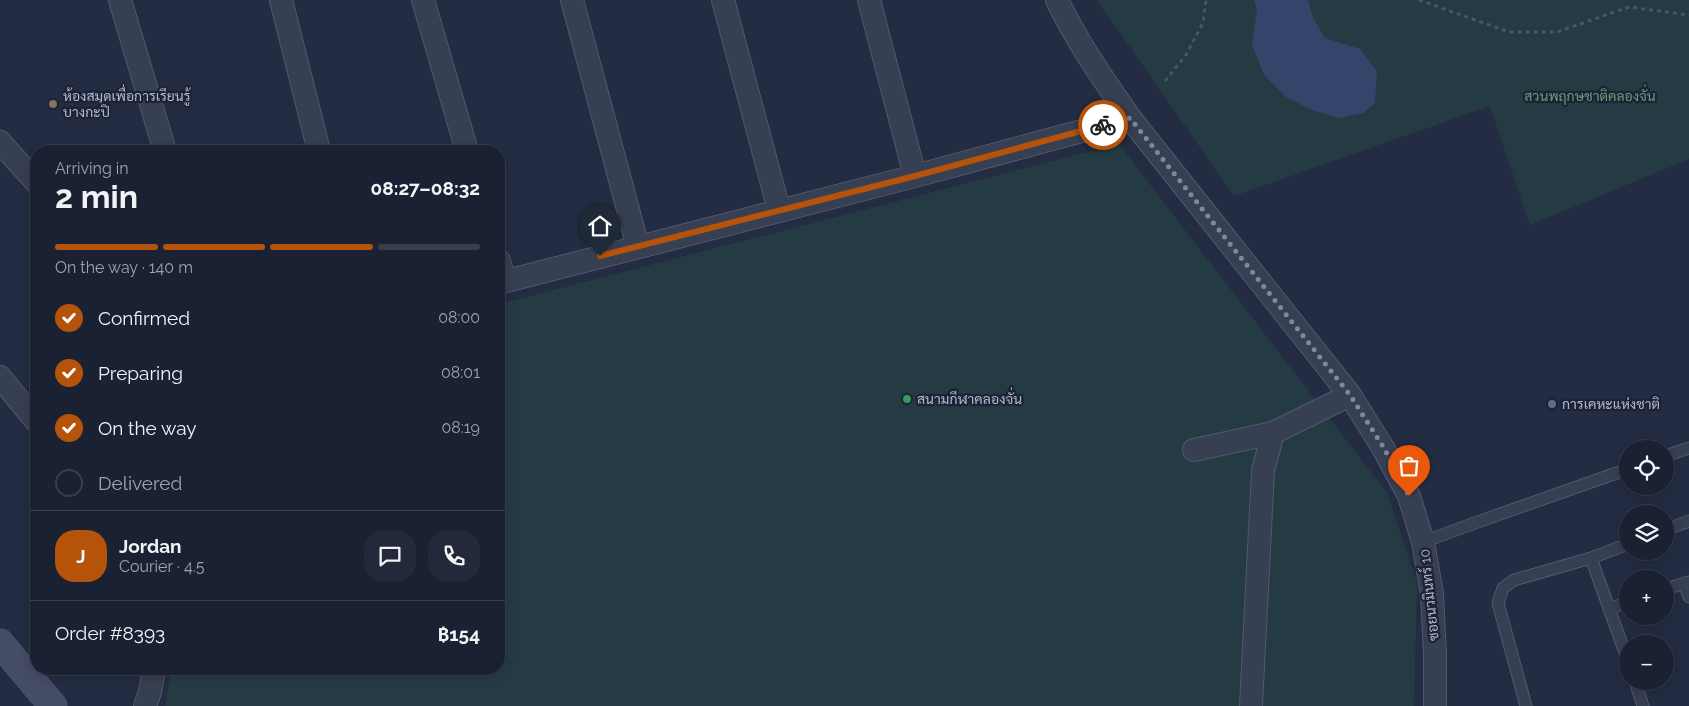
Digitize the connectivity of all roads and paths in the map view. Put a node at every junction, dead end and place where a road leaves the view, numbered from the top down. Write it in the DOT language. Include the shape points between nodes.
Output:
graph roads {
  1 [pos="120,0"];
  2 [pos="281,0"];
  3 [pos="423,0"];
  4 [pos="572,0"];
  5 [pos="723,0"];
  6 [pos="869,0"];
  7 [pos="1057,0"];
  8 [pos="1206,0"];
  9 [pos="1419,0"];
  10 [pos="1689,15"];
  11 [pos="1165,81"];
  12 [pos="1130,118"];
  13 [pos="0,142"];
  14 [pos="163,145"];
  15 [pos="317,145"];
  16 [pos="465,145"];
  17 [pos="30,175"];
  18 [pos="915,176"];
  19 [pos="779,210"];
  20 [pos="638,247"];
  21 [pos="505,274"];
  22 [pos="0,377"];
  23 [pos="1350,395"];
  24 [pos="30,414"];
  25 [pos="1272,433"];
  26 [pos="1689,448"];
  27 [pos="1194,450"];
  28 [pos="1674,453"];
  29 [pos="1619,472"];
  30 [pos="1689,521"];
  31 [pos="1674,527"];
  32 [pos="1423,542"];
  33 [pos="1619,547"];
  34 [pos="1591,558"];
  35 [pos="1687,582"];
  36 [pos="1674,587"];
  37 [pos="1689,597"];
  38 [pos="1619,605"];
  39 [pos="1609,609"];
  40 [pos="1619,636"];
  41 [pos="0,644"];
  42 [pos="153,675"];
  43 [pos="1638,690"];
  44 [pos="52,706"];
  45 [pos="145,706"];
  46 [pos="1251,706"];
  47 [pos="1435,706"];
  48 [pos="1526,706"];
  49 [pos="1644,706"];
  1 -- 14 [label="street"];
  2 -- 15 [label="street"];
  3 -- 16 [label="street"];
  4 -- 20 [label="street"];
  5 -- 19 [label="street"];
  6 -- 18 [label="street"];
  7 -- 12 [label="street, ซอยนวมินทร์ 10" via="1098,72"];
  8 -- 11 [label="path" via="1203,23 1186,55"];
  9 -- 10 [label="path" via="1509,32 1557,32 1630,7"];
  12 -- 18 [label="street"];
  12 -- 23 [label="street, ซอยนวมินทร์ 10"];
  13 -- 17 [label="street"];
  18 -- 19 [label="street"];
  19 -- 20 [label="street"];
  20 -- 21 [label="street"];
  22 -- 24 [label="street"];
  23 -- 25 [label="street"];
  23 -- 32 [label="street, ซอยนวมินทร์ 10" via="1384,448 1409,496"];
  25 -- 27 [label="street"];
  25 -- 46 [label="street" via="1263,470"];
  26 -- 28 [label="lane"];
  29 -- 32 [label="lane"];
  30 -- 31 [label="lane"];
  32 -- 47 [label="street, ซอยนวมินทร์ 10" via="1432,594"];
  33 -- 34 [label="lane"];
  34 -- 39 [label="lane"];
  34 -- 48 [label="lane" via="1514,580 1503,588 1498,603"];
  35 -- 36 [label="lane"];
  35 -- 37 [label="lane"];
  38 -- 39 [label="lane"];
  39 -- 40 [label="lane"];
  41 -- 44 [label="main road"];
  42 -- 45 [label="street"];
  43 -- 49 [label="lane"];
}
